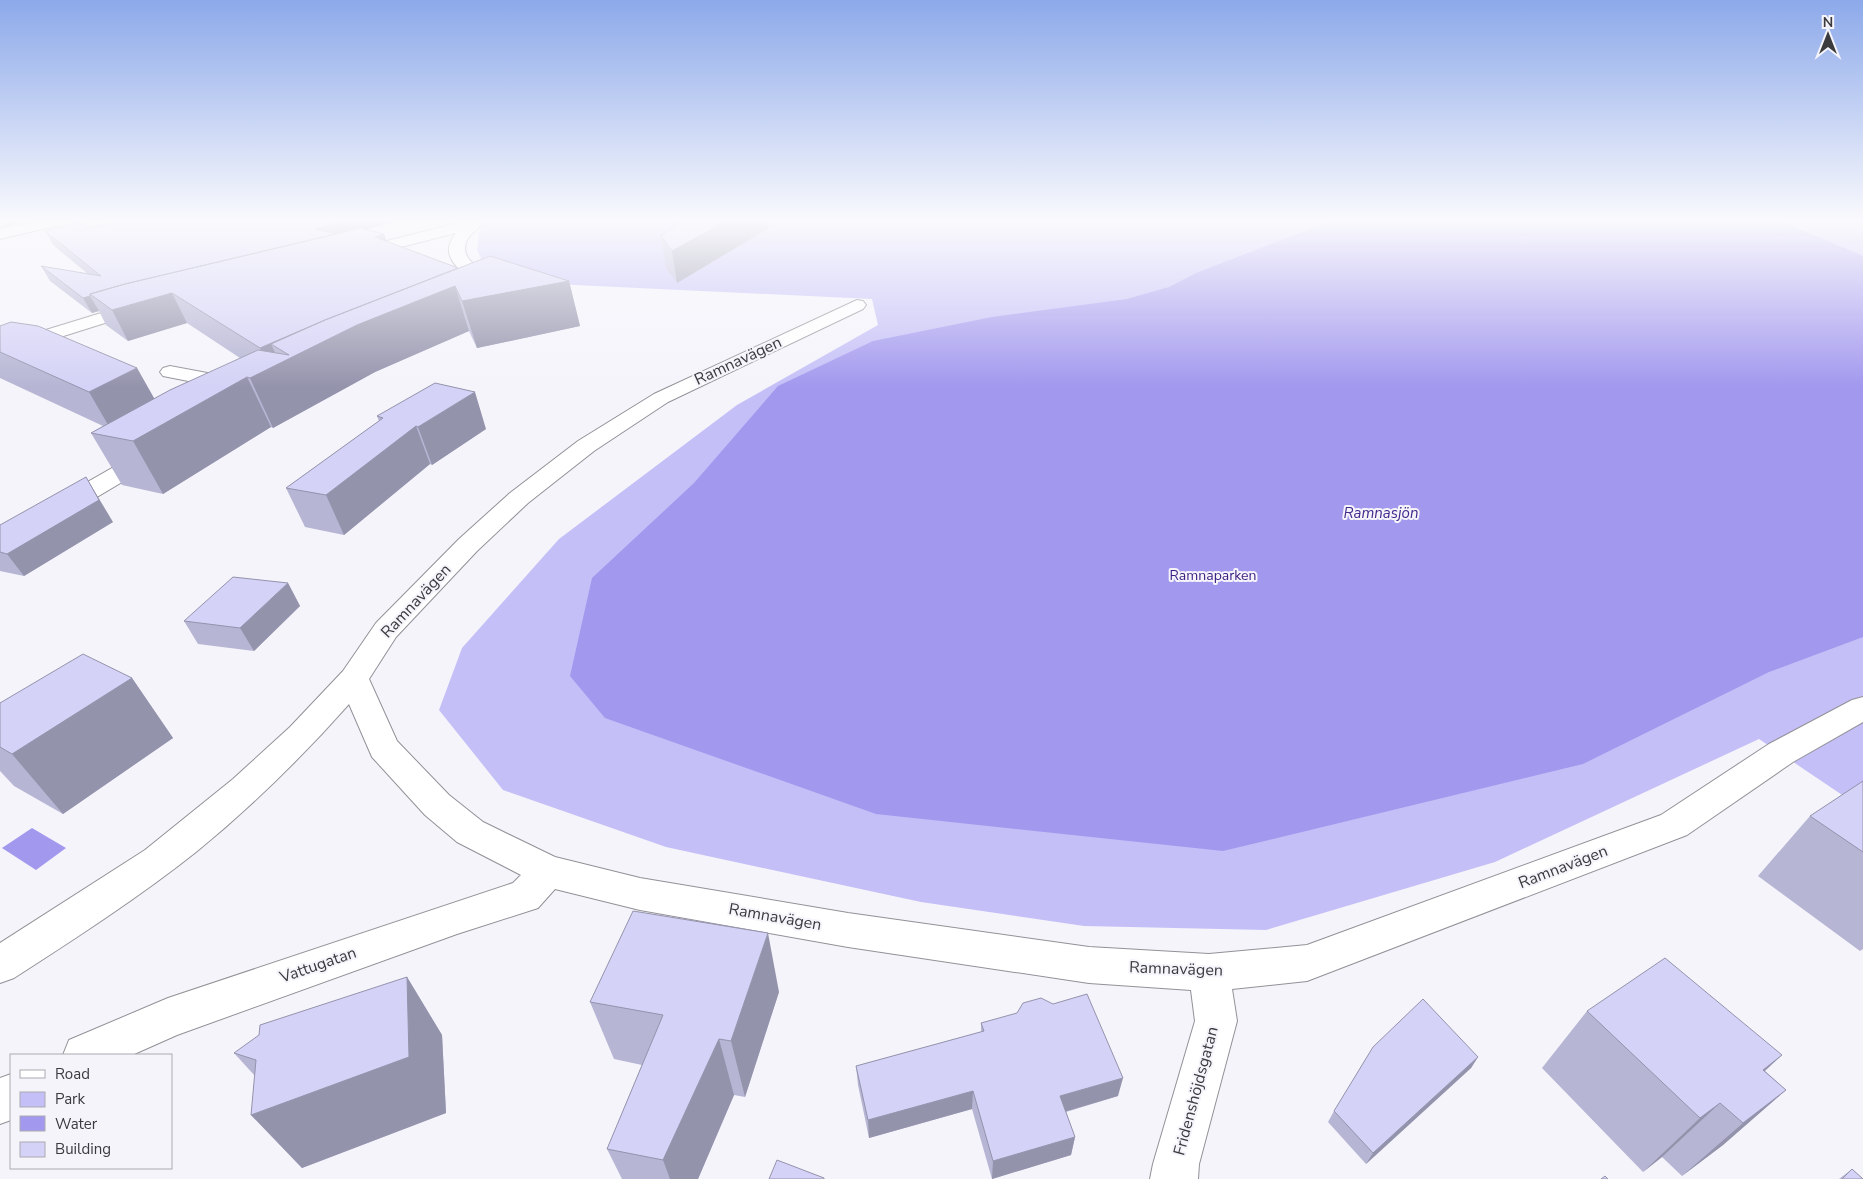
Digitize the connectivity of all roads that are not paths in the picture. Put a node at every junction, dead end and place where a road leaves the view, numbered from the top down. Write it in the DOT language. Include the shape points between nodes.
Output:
graph roads {
  1 [pos="482,277"];
  2 [pos="482,299"];
  3 [pos="152,303"];
  4 [pos="857,305"];
  5 [pos="0,330"];
  6 [pos="22,342"];
  7 [pos="0,350"];
  8 [pos="170,372"];
  9 [pos="254,388"];
  10 [pos="162,449"];
  11 [pos="0,543"];
  12 [pos="354,679"];
  13 [pos="1863,708"];
  14 [pos="548,872"];
  15 [pos="0,965"];
  16 [pos="1209,974"];
  17 [pos="86,1054"];
  18 [pos="1174,1179"];
  1 -- 2 [label="street" via="509,288"];
  3 -- 6 [label="street"];
  4 -- 12 [label="street, Ramnavägen" via="661,398 586,446 519,498 468,545 386,630"];
  5 -- 6 [label="street"];
  6 -- 7 [label="street"];
  8 -- 9 [label="street"];
  10 -- 11 [label="street"];
  12 -- 14 [label="street, Ramnavägen" via="384,748 436,805 470,832"];
  12 -- 15 [label="street" via="303,735 206,823 110,894"];
  13 -- 16 [label="street, Ramnavägen" via="1781,753 1674,825 1307,962"];
  14 -- 16 [label="street, Ramnavägen" via="640,894 848,930 1089,965"];
  14 -- 17 [label="street, Vattugatan" via="525,896 168,1018"];
  16 -- 18 [label="street, Fridenshöjdsgatan" via="1216,1021"];
}
